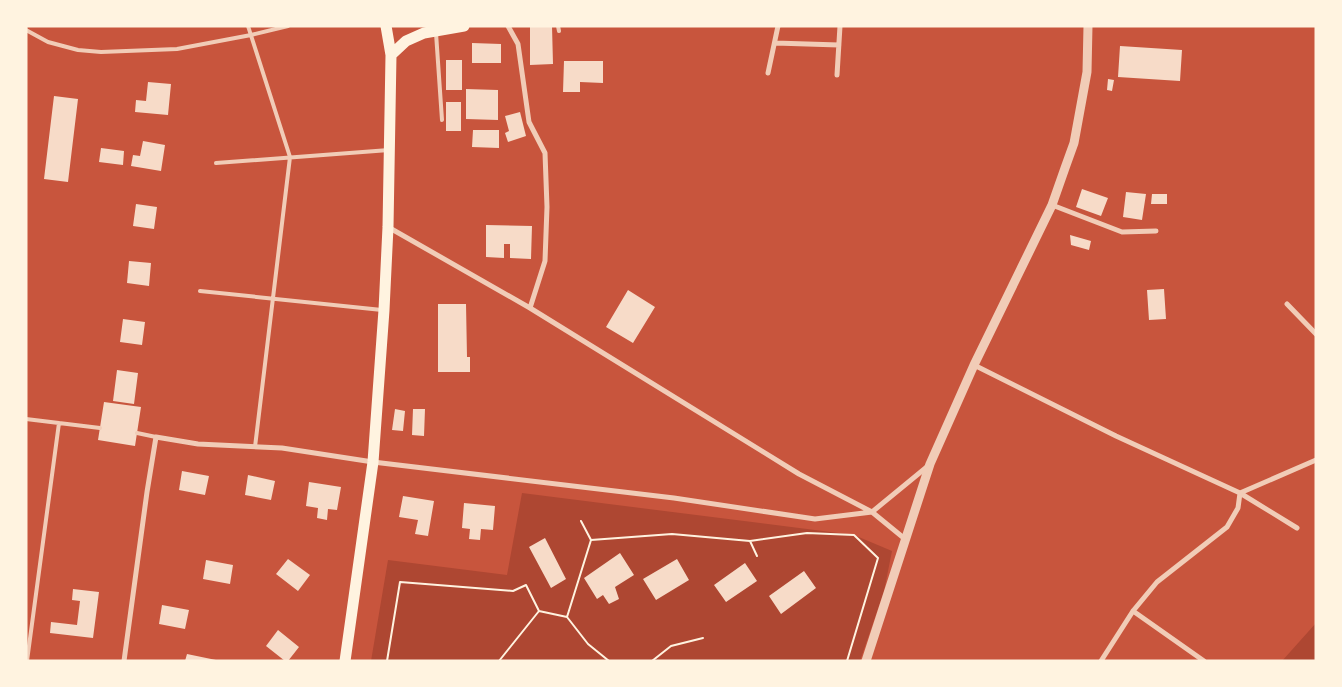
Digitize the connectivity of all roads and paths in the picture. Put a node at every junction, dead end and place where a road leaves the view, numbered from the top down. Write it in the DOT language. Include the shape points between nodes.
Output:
graph roads {
  1 [pos="248,26"];
  2 [pos="288,26"];
  3 [pos="386,26"];
  4 [pos="464,26"];
  5 [pos="508,26"];
  6 [pos="778,26"];
  7 [pos="840,26"];
  8 [pos="1088,26"];
  9 [pos="26,30"];
  10 [pos="436,31"];
  11 [pos="251,35"];
  12 [pos="775,43"];
  13 [pos="839,45"];
  14 [pos="391,55"];
  15 [pos="768,73"];
  16 [pos="837,75"];
  17 [pos="442,120"];
  18 [pos="389,150"];
  19 [pos="290,157"];
  20 [pos="216,163"];
  21 [pos="1052,205"];
  22 [pos="388,227"];
  23 [pos="1156,231"];
  24 [pos="200,291"];
  25 [pos="273,299"];
  26 [pos="1287,304"];
  27 [pos="530,308"];
  28 [pos="384,310"];
  29 [pos="1316,334"];
  30 [pos="974,365"];
  31 [pos="26,419"];
  32 [pos="59,423"];
  33 [pos="100,428"];
  34 [pos="137,433"];
  35 [pos="156,437"];
  36 [pos="254,447"];
  37 [pos="1316,460"];
  38 [pos="373,462"];
  39 [pos="930,464"];
  40 [pos="1240,493"];
  41 [pos="872,512"];
  42 [pos="581,521"];
  43 [pos="1297,528"];
  44 [pos="905,539"];
  45 [pos="591,540"];
  46 [pos="750,541"];
  47 [pos="758,556"];
  48 [pos="539,611"];
  49 [pos="1133,611"];
  50 [pos="567,617"];
  51 [pos="703,638"];
  52 [pos="27,661"];
  53 [pos="124,661"];
  54 [pos="346,661"];
  55 [pos="387,661"];
  56 [pos="500,661"];
  57 [pos="609,661"];
  58 [pos="652,661"];
  59 [pos="847,661"];
  60 [pos="866,661"];
  61 [pos="1100,661"];
  62 [pos="1204,661"];
  1 -- 11 [label="lane"];
  2 -- 11 [label="lane"];
  3 -- 14 [label="main road"];
  4 -- 10 [label="main road"];
  5 -- 27 [label="street" via="518,44 530,122 545,153 546,261"];
  6 -- 12 [label="street"];
  7 -- 13 [label="street"];
  8 -- 21 [label="street" via="1088,72 1074,143"];
  9 -- 11 [label="lane" via="48,42 101,52 177,49"];
  10 -- 14 [label="main road" via="406,41"];
  10 -- 17 [label="lane"];
  11 -- 19 [label="lane"];
  12 -- 13 [label="street"];
  12 -- 15 [label="street"];
  13 -- 16 [label="street"];
  14 -- 18 [label="main road"];
  18 -- 19 [label="lane"];
  18 -- 22 [label="main road"];
  19 -- 20 [label="lane"];
  19 -- 25 [label="lane"];
  21 -- 23 [label="street" via="1122,232"];
  21 -- 30 [label="street"];
  22 -- 27 [label="street"];
  22 -- 28 [label="main road"];
  24 -- 25 [label="lane"];
  25 -- 28 [label="lane"];
  25 -- 36 [label="lane"];
  26 -- 29 [label="street"];
  27 -- 41 [label="street" via="799,474"];
  28 -- 38 [label="main road"];
  30 -- 39 [label="street"];
  30 -- 40 [label="street"];
  31 -- 32 [label="lane"];
  32 -- 33 [label="lane"];
  32 -- 52 [label="lane"];
  34 -- 35 [label="lane"];
  35 -- 36 [label="street" via="198,444"];
  35 -- 53 [label="street"];
  36 -- 38 [label="street" via="282,448"];
  37 -- 40 [label="street"];
  38 -- 41 [label="street" via="674,498 815,519"];
  38 -- 54 [label="main road"];
  39 -- 41 [label="street"];
  39 -- 44 [label="street"];
  40 -- 43 [label="street"];
  40 -- 49 [label="street" via="1238,508 1227,527 1157,582"];
  41 -- 44 [label="street"];
  42 -- 45 [label="path"];
  44 -- 60 [label="street"];
  45 -- 46 [label="path" via="672,534"];
  45 -- 50 [label="path"];
  46 -- 47 [label="path"];
  46 -- 59 [label="path" via="807,533 854,535 878,558"];
  48 -- 50 [label="path"];
  48 -- 55 [label="path" via="526,584 513,592 400,582"];
  48 -- 56 [label="path"];
  49 -- 61 [label="street"];
  49 -- 62 [label="street"];
  50 -- 57 [label="path" via="588,644"];
  51 -- 58 [label="path" via="671,646"];
}
